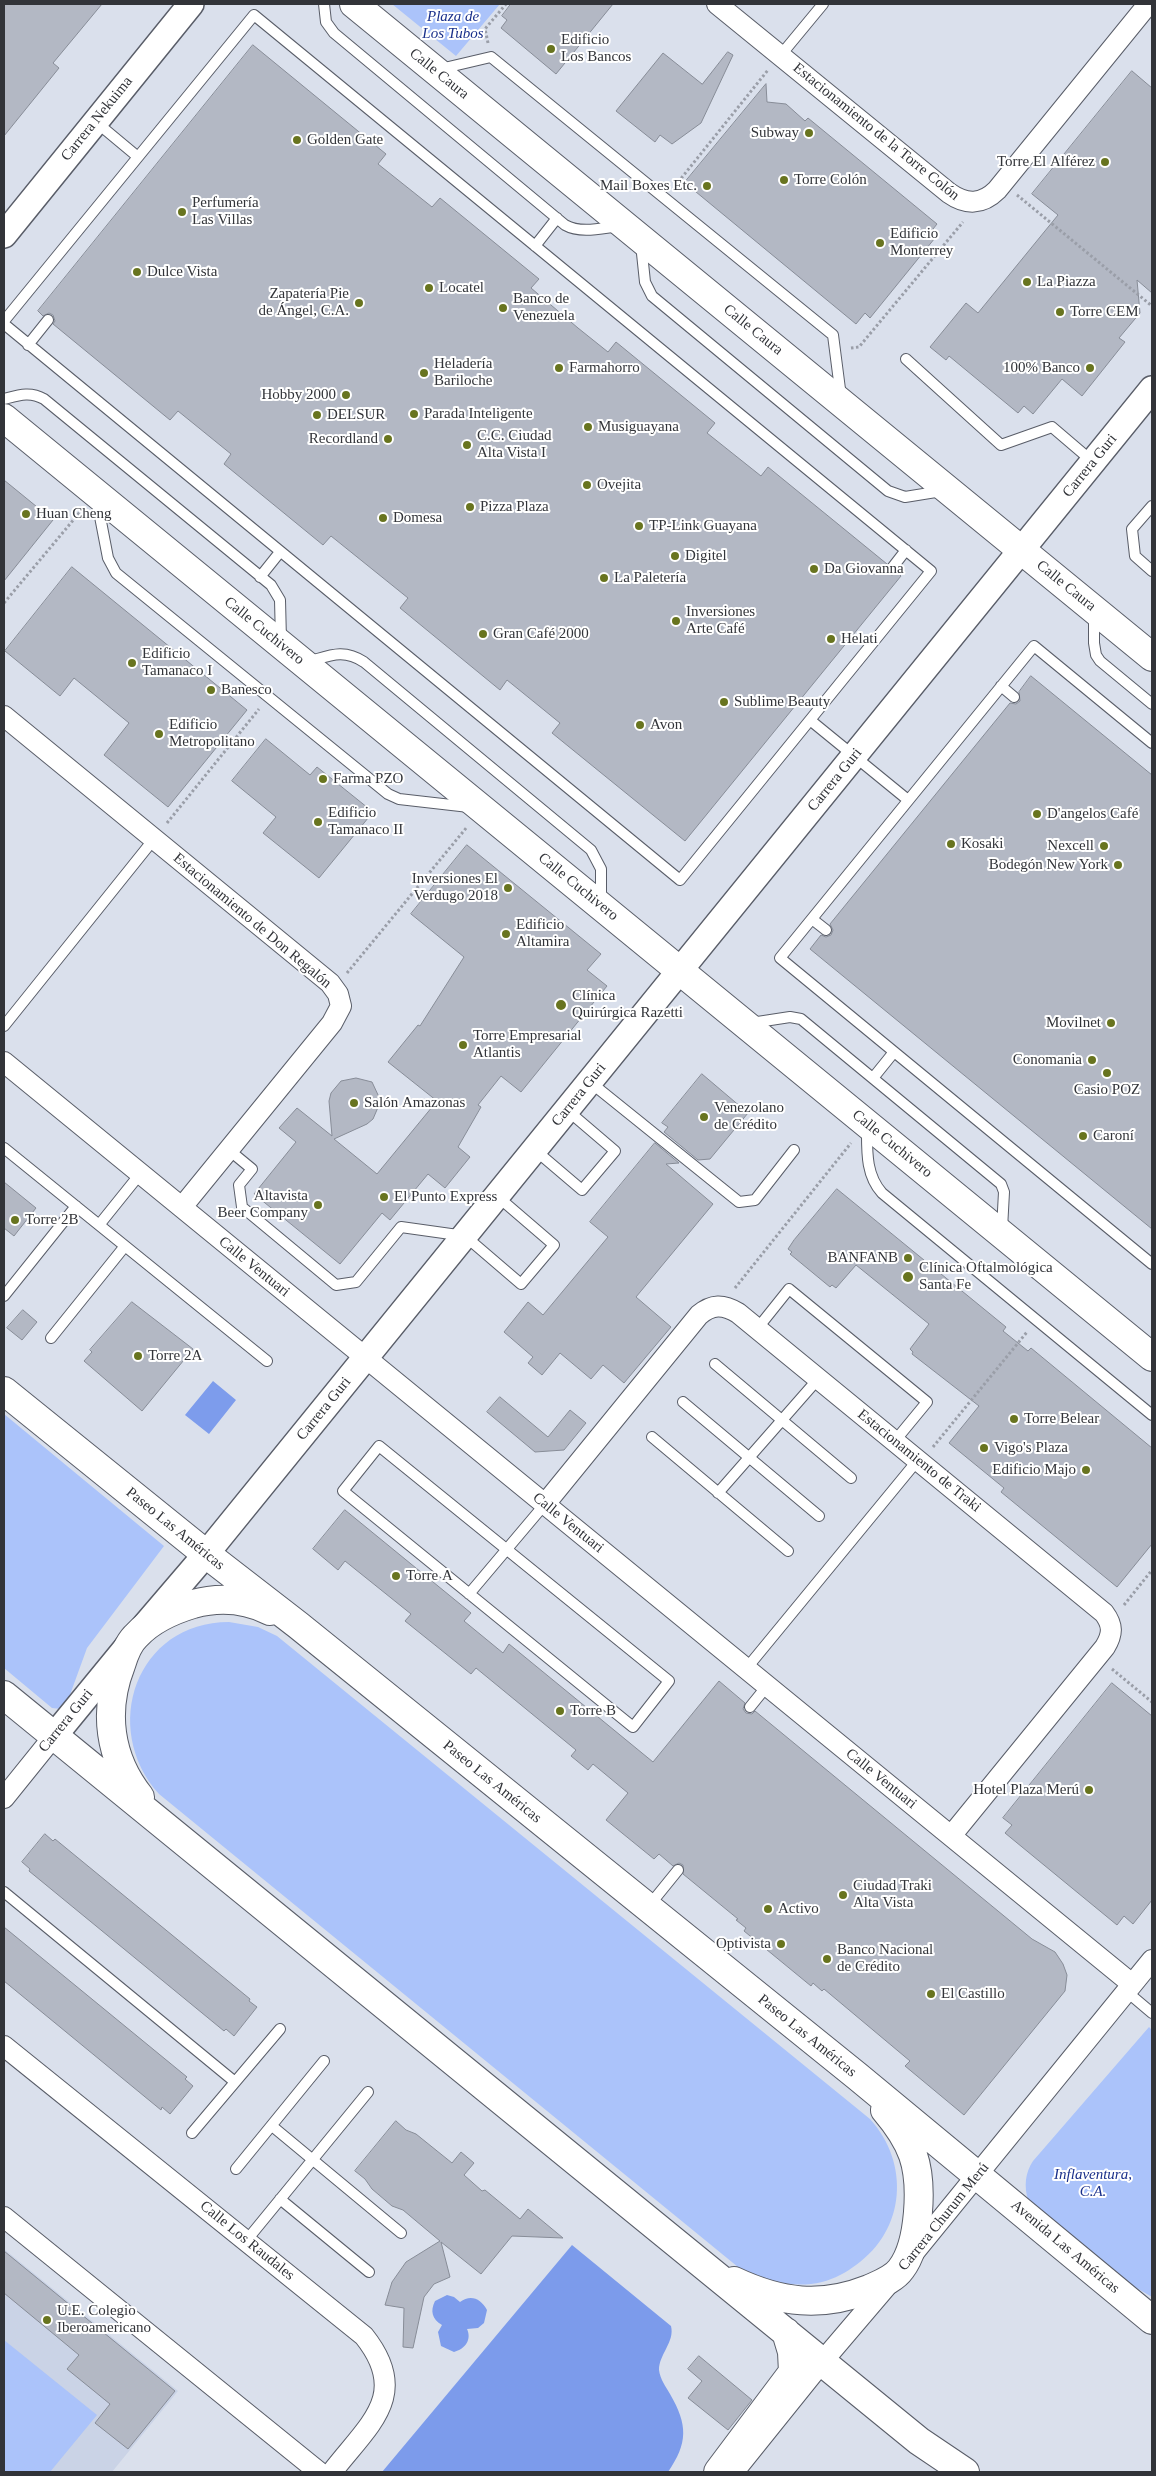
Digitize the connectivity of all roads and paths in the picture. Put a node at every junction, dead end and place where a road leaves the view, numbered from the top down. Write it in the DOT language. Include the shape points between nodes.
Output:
graph roads {
  1 [pos="191,4"];
  2 [pos="324,4"];
  3 [pos="354,4"];
  4 [pos="506,4"];
  5 [pos="717,4"];
  6 [pos="822,4"];
  7 [pos="1146,8"];
  8 [pos="491,56"];
  9 [pos="780,56"];
  10 [pos="435,70"];
  11 [pos="95,122"];
  12 [pos="138,157"];
  13 [pos="1003,183"];
  14 [pos="665,198"];
  15 [pos="967,202"];
  16 [pos="557,218"];
  17 [pos="632,232"];
  18 [pos="4,235"];
  19 [pos="535,246"];
  20 [pos="1152,306"];
  21 [pos="48,320"];
  22 [pos="4,323"];
  23 [pos="28,345"];
  24 [pos="835,352"];
  25 [pos="906,359"];
  26 [pos="1152,389"];
  27 [pos="4,399"];
  28 [pos="842,403"];
  29 [pos="4,418"];
  30 [pos="1093,462"];
  31 [pos="948,489"];
  32 [pos="96,493"];
  33 [pos="1152,506"];
  34 [pos="906,550"];
  35 [pos="1022,550"];
  36 [pos="280,552"];
  37 [pos="892,568"];
  38 [pos="1152,571"];
  39 [pos="260,577"];
  40 [pos="4,604"];
  41 [pos="1094,609"];
  42 [pos="281,645"];
  43 [pos="1152,656"];
  44 [pos="304,663"];
  45 [pos="1001,686"];
  46 [pos="269,697"];
  47 [pos="1014,697"];
  48 [pos="1152,704"];
  49 [pos="4,716"];
  50 [pos="810,720"];
  51 [pos="1152,743"];
  52 [pos="854,756"];
  53 [pos="908,800"];
  54 [pos="482,809"];
  55 [pos="154,839"];
  56 [pos="601,906"];
  57 [pos="812,919"];
  58 [pos="826,930"];
  59 [pos="680,971"];
  60 [pos="334,988"];
  61 [pos="745,1024"];
  62 [pos="4,1026"];
  63 [pos="894,1052"];
  64 [pos="4,1062"];
  65 [pos="873,1078"];
  66 [pos="590,1082"];
  67 [pos="567,1110"];
  68 [pos="867,1124"];
  69 [pos="4,1148"];
  70 [pos="229,1150"];
  71 [pos="535,1150"];
  72 [pos="794,1150"];
  73 [pos="140,1174"];
  74 [pos="497,1196"];
  75 [pos="76,1206"];
  76 [pos="182,1207"];
  77 [pos="99,1225"];
  78 [pos="1002,1234"];
  79 [pos="465,1236"];
  80 [pos="125,1246"];
  81 [pos="1152,1264"];
  82 [pos="4,1296"];
  83 [pos="725,1306"];
  84 [pos="1036,1320"];
  85 [pos="757,1328"];
  86 [pos="51,1338"];
  87 [pos="1152,1357"];
  88 [pos="366,1358"];
  89 [pos="267,1361"];
  90 [pos="715,1364"];
  91 [pos="818,1379"];
  92 [pos="4,1392"];
  93 [pos="683,1402"];
  94 [pos="1152,1415"];
  95 [pos="782,1420"];
  96 [pos="652,1437"];
  97 [pos="894,1442"];
  98 [pos="749,1458"];
  99 [pos="919,1462"];
  100 [pos="851,1478"];
  101 [pos="718,1492"];
  102 [pos="545,1504"];
  103 [pos="819,1516"];
  104 [pos="507,1550"];
  105 [pos="788,1551"];
  106 [pos="206,1554"];
  107 [pos="1152,1570"];
  108 [pos="469,1594"];
  109 [pos="1110,1620"];
  110 [pos="298,1625"];
  111 [pos="136,1636"];
  112 [pos="1098,1656"];
  113 [pos="746,1669"];
  114 [pos="767,1686"];
  115 [pos="4,1695"];
  116 [pos="1152,1702"];
  117 [pos="750,1707"];
  118 [pos="54,1736"];
  119 [pos="4,1798"];
  120 [pos="159,1821"];
  121 [pos="951,1836"];
  122 [pos="678,1870"];
  123 [pos="4,1892"];
  124 [pos="648,1907"];
  125 [pos="1152,1960"];
  126 [pos="1129,1988"];
  127 [pos="1152,2013"];
  128 [pos="280,2029"];
  129 [pos="4,2046"];
  130 [pos="324,2061"];
  131 [pos="856,2076"];
  132 [pos="235,2082"];
  133 [pos="368,2092"];
  134 [pos="272,2126"];
  135 [pos="192,2133"];
  136 [pos="312,2160"];
  137 [pos="236,2169"];
  138 [pos="977,2175"];
  139 [pos="280,2199"];
  140 [pos="4,2218"];
  141 [pos="401,2233"];
  142 [pos="246,2241"];
  143 [pos="704,2266"];
  144 [pos="901,2270"];
  145 [pos="369,2272"];
  146 [pos="1142,2307"];
  147 [pos="1152,2320"];
  148 [pos="786,2332"];
  149 [pos="822,2362"];
  150 [pos="318,2472"];
  151 [pos="332,2472"];
  152 [pos="718,2472"];
  153 [pos="734,2472"];
  154 [pos="965,2472"];
  1 -- 11 [label="street, Carrera Nekuima"];
  2 -- 16 [label="lane" via="326,22 334,33"];
  3 -- 10 [label="main road, Calle Caura"];
  4 -- 8 [label="path" via="485,29"];
  5 -- 9 [label="street, Estacionamiento de la Torre Colón"];
  6 -- 9 [label="lane"];
  7 -- 13 [label="street, Estacionamiento de la Torre Colón"];
  8 -- 10 [label="lane"];
  8 -- 14 [label="lane"];
  9 -- 14 [label="path"];
  9 -- 15 [label="street, Estacionamiento de la Torre Colón" via="949,193"];
  10 -- 17 [label="main road, Calle Caura"];
  11 -- 12 [label="lane"];
  11 -- 18 [label="street, Carrera Nekuima"];
  12 -- 19 [label="lane" via="254,15"];
  12 -- 22 [label="lane"];
  13 -- 15 [label="street, Estacionamiento de la Torre Colón" via="987,198"];
  13 -- 20 [label="path"];
  14 -- 24 [label="lane" via="833,335"];
  15 -- 24 [label="path" via="966,218 859,347"];
  16 -- 17 [label="lane" via="572,229"];
  16 -- 19 [label="lane"];
  17 -- 28 [label="main road, Calle Caura"];
  17 -- 31 [label="lane" via="644,282 652,296 888,491 905,497"];
  19 -- 34 [label="lane"];
  21 -- 23 [label="lane"];
  22 -- 23 [label="lane"];
  23 -- 36 [label="lane"];
  24 -- 28 [label="lane"];
  25 -- 30 [label="lane" via="1001,444 1052,427"];
  26 -- 30 [label="street, Carrera Guri"];
  27 -- 39 [label="lane" via="26,393 44,398"];
  28 -- 31 [label="main road, Calle Caura"];
  29 -- 32 [label="main road, Calle Cuchivero"];
  30 -- 35 [label="street, Carrera Guri"];
  31 -- 35 [label="main road, Calle Caura"];
  32 -- 40 [label="path"];
  32 -- 42 [label="main road, Calle Cuchivero"];
  32 -- 46 [label="lane" via="108,558 116,573"];
  33 -- 38 [label="lane" via="1132,529 1135,556"];
  34 -- 37 [label="lane"];
  34 -- 50 [label="lane" via="931,571"];
  35 -- 41 [label="main road, Calle Caura"];
  35 -- 52 [label="street, Carrera Guri"];
  36 -- 39 [label="lane"];
  36 -- 50 [label="lane" via="680,880"];
  39 -- 42 [label="lane" via="277,592 280,600"];
  41 -- 43 [label="main road, Calle Caura"];
  41 -- 48 [label="lane" via="1096,655"];
  42 -- 44 [label="main road, Calle Cuchivero"];
  44 -- 54 [label="main road, Calle Cuchivero"];
  44 -- 56 [label="lane" via="342,654 353,655 364,662 591,850 601,868"];
  45 -- 47 [label="lane"];
  45 -- 51 [label="lane" via="1034,646"];
  45 -- 53 [label="lane"];
  46 -- 54 [label="lane" via="395,798"];
  46 -- 55 [label="path"];
  49 -- 55 [label="street, Estacionamiento de Don Regalón"];
  50 -- 52 [label="lane"];
  52 -- 53 [label="lane"];
  52 -- 59 [label="street, Carrera Guri"];
  53 -- 57 [label="lane"];
  54 -- 56 [label="main road, Calle Cuchivero"];
  54 -- 60 [label="path"];
  55 -- 60 [label="street, Estacionamiento de Don Regalón"];
  55 -- 62 [label="lane"];
  56 -- 59 [label="main road, Calle Cuchivero"];
  57 -- 58 [label="lane"];
  57 -- 63 [label="lane" via="780,958"];
  59 -- 61 [label="main road, Calle Cuchivero"];
  59 -- 66 [label="street, Carrera Guri"];
  60 -- 70 [label="street, Estacionamiento de Don Regalón" via="339,1014"];
  61 -- 65 [label="lane" via="797,1017"];
  61 -- 68 [label="main road, Calle Cuchivero"];
  63 -- 65 [label="lane"];
  63 -- 81 [label="lane"];
  64 -- 73 [label="street, Calle Ventuari"];
  65 -- 78 [label="lane" via="1000,1184 1004,1192"];
  66 -- 67 [label="street, Carrera Guri"];
  66 -- 72 [label="lane" via="739,1202 755,1200"];
  67 -- 71 [label="street, Carrera Guri"];
  67 -- 71 [label="lane" via="615,1151 582,1190"];
  68 -- 78 [label="main road, Calle Cuchivero"];
  68 -- 83 [label="path" via="729,1296"];
  68 -- 84 [label="lane" via="868,1160 877,1187"];
  69 -- 75 [label="lane"];
  70 -- 76 [label="street, Estacionamiento de Don Regalón"];
  70 -- 79 [label="lane" via="252,1169 239,1185 242,1207 336,1285 356,1282 401,1228"];
  71 -- 74 [label="street, Carrera Guri"];
  73 -- 76 [label="street, Calle Ventuari"];
  73 -- 77 [label="lane"];
  74 -- 79 [label="street, Carrera Guri"];
  74 -- 79 [label="lane" via="554,1245 521,1284"];
  75 -- 77 [label="lane"];
  75 -- 82 [label="lane"];
  76 -- 88 [label="street, Calle Ventuari"];
  77 -- 80 [label="lane"];
  78 -- 87 [label="main road, Calle Cuchivero"];
  79 -- 88 [label="street, Carrera Guri"];
  80 -- 86 [label="lane"];
  80 -- 89 [label="lane"];
  83 -- 85 [label="street, Estacionamiento de Traki"];
  83 -- 102 [label="street" via="708,1308 699,1315"];
  84 -- 94 [label="lane"];
  84 -- 99 [label="path"];
  85 -- 91 [label="street, Estacionamiento de Traki"];
  85 -- 97 [label="lane" via="789,1289 927,1402"];
  88 -- 102 [label="street, Calle Ventuari"];
  88 -- 106 [label="street, Carrera Guri"];
  90 -- 95 [label="lane"];
  91 -- 95 [label="lane"];
  91 -- 97 [label="street, Estacionamiento de Traki"];
  92 -- 106 [label="main road, Paseo Las Américas"];
  93 -- 98 [label="lane"];
  95 -- 98 [label="lane"];
  95 -- 100 [label="lane"];
  96 -- 101 [label="lane"];
  97 -- 99 [label="street, Estacionamiento de Traki"];
  98 -- 101 [label="lane"];
  98 -- 103 [label="lane"];
  99 -- 109 [label="street, Estacionamiento de Traki"];
  99 -- 113 [label="lane"];
  101 -- 105 [label="lane"];
  102 -- 104 [label="lane"];
  102 -- 113 [label="street, Calle Ventuari"];
  104 -- 108 [label="lane"];
  104 -- 108 [label="lane" via="379,1446 343,1491"];
  104 -- 108 [label="lane" via="669,1681 633,1727"];
  106 -- 110 [label="main road, Paseo Las Américas"];
  106 -- 111 [label="street, Carrera Guri"];
  107 -- 109 [label="path"];
  109 -- 112 [label="street" via="1111,1634"];
  110 -- 111 [label="main road" via="258,1605 233,1600 206,1601 180,1608"];
  110 -- 124 [label="main road, Paseo Las Américas"];
  111 -- 118 [label="street, Carrera Guri"];
  111 -- 120 [label="main road" via="117,1674 110,1722 114,1748 122,1769"];
  112 -- 116 [label="path"];
  112 -- 121 [label="street"];
  113 -- 114 [label="street, Calle Ventuari"];
  114 -- 117 [label="lane"];
  114 -- 121 [label="street, Calle Ventuari"];
  115 -- 118 [label="main road"];
  118 -- 119 [label="street, Carrera Guri"];
  118 -- 120 [label="main road"];
  120 -- 143 [label="main road"];
  121 -- 126 [label="street, Calle Ventuari"];
  122 -- 124 [label="lane"];
  123 -- 132 [label="lane"];
  124 -- 131 [label="main road, Paseo Las Américas"];
  125 -- 126 [label="street, Carrera Churum Merú"];
  126 -- 127 [label="lane"];
  126 -- 138 [label="street, Carrera Churum Merú"];
  128 -- 132 [label="lane"];
  129 -- 142 [label="street, Calle Los Raudales"];
  130 -- 134 [label="lane"];
  131 -- 138 [label="main road, Paseo Las Américas"];
  131 -- 144 [label="main road" via="902,2132 913,2156 919,2183 918,2216 911,2249"];
  132 -- 135 [label="lane"];
  133 -- 136 [label="lane"];
  134 -- 136 [label="lane"];
  134 -- 137 [label="lane"];
  136 -- 139 [label="lane"];
  136 -- 141 [label="lane"];
  138 -- 144 [label="street, Carrera Churum Merú"];
  138 -- 146 [label="main road, Avenida Las Américas"];
  139 -- 142 [label="lane"];
  139 -- 145 [label="lane"];
  140 -- 150 [label="street"];
  142 -- 151 [label="street, Calle Los Raudales" via="364,2336 377,2352 385,2371 384,2399 375,2416"];
  143 -- 144 [label="main road" via="751,2289 789,2300 818,2302 848,2297 887,2280"];
  143 -- 148 [label="main road"];
  144 -- 149 [label="street, Carrera Churum Merú"];
  146 -- 147 [label="main road, Avenida Las Américas"];
  148 -- 149 [label="main road"];
  148 -- 152 [label="main road" via="792,2352 792,2372"];
  149 -- 153 [label="street, Carrera Churum Merú"];
  149 -- 154 [label="main road" via="919,2441"];
}
